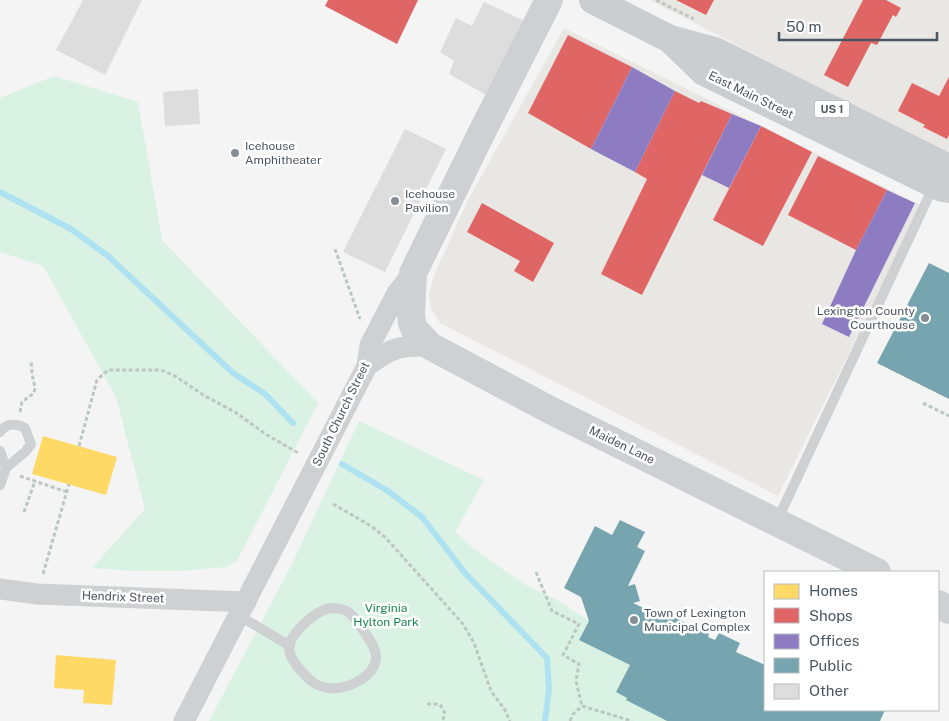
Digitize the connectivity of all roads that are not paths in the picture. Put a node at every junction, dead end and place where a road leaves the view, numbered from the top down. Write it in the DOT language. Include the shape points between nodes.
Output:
graph roads {
  1 [pos="549,0"];
  2 [pos="593,0"];
  3 [pos="944,180"];
  4 [pos="413,273"];
  5 [pos="430,346"];
  6 [pos="367,366"];
  7 [pos="0,432"];
  8 [pos="0,451"];
  9 [pos="6,468"];
  10 [pos="0,485"];
  11 [pos="776,522"];
  12 [pos="875,571"];
  13 [pos="0,589"];
  14 [pos="242,609"];
  15 [pos="290,646"];
  16 [pos="184,721"];
  1 -- 4 [label="main road, South Church Street"];
  2 -- 3 [label="main road, East Main Street" via="670,39 704,72"];
  3 -- 11 [label="lane"];
  4 -- 5 [label="main road" via="412,322"];
  4 -- 6 [label="street, South Church Street" via="397,293 370,345"];
  5 -- 6 [label="street, Maiden Lane" via="396,348"];
  5 -- 11 [label="main road, Maiden Lane"];
  6 -- 14 [label="street, South Church Street"];
  7 -- 9 [label="lane" via="9,425 19,425 25,428 31,444"];
  8 -- 9 [label="lane"];
  9 -- 10 [label="lane"];
  11 -- 12 [label="main road, Maiden Lane"];
  13 -- 14 [label="street, Hendrix Street"];
  14 -- 15 [label="lane"];
  14 -- 16 [label="street, South Church Street"];
  15 -- 15 [label="lane" via="291,657 304,674 329,688 342,688 365,677 376,657 372,644 354,616 337,608 317,613 296,632"];
}
